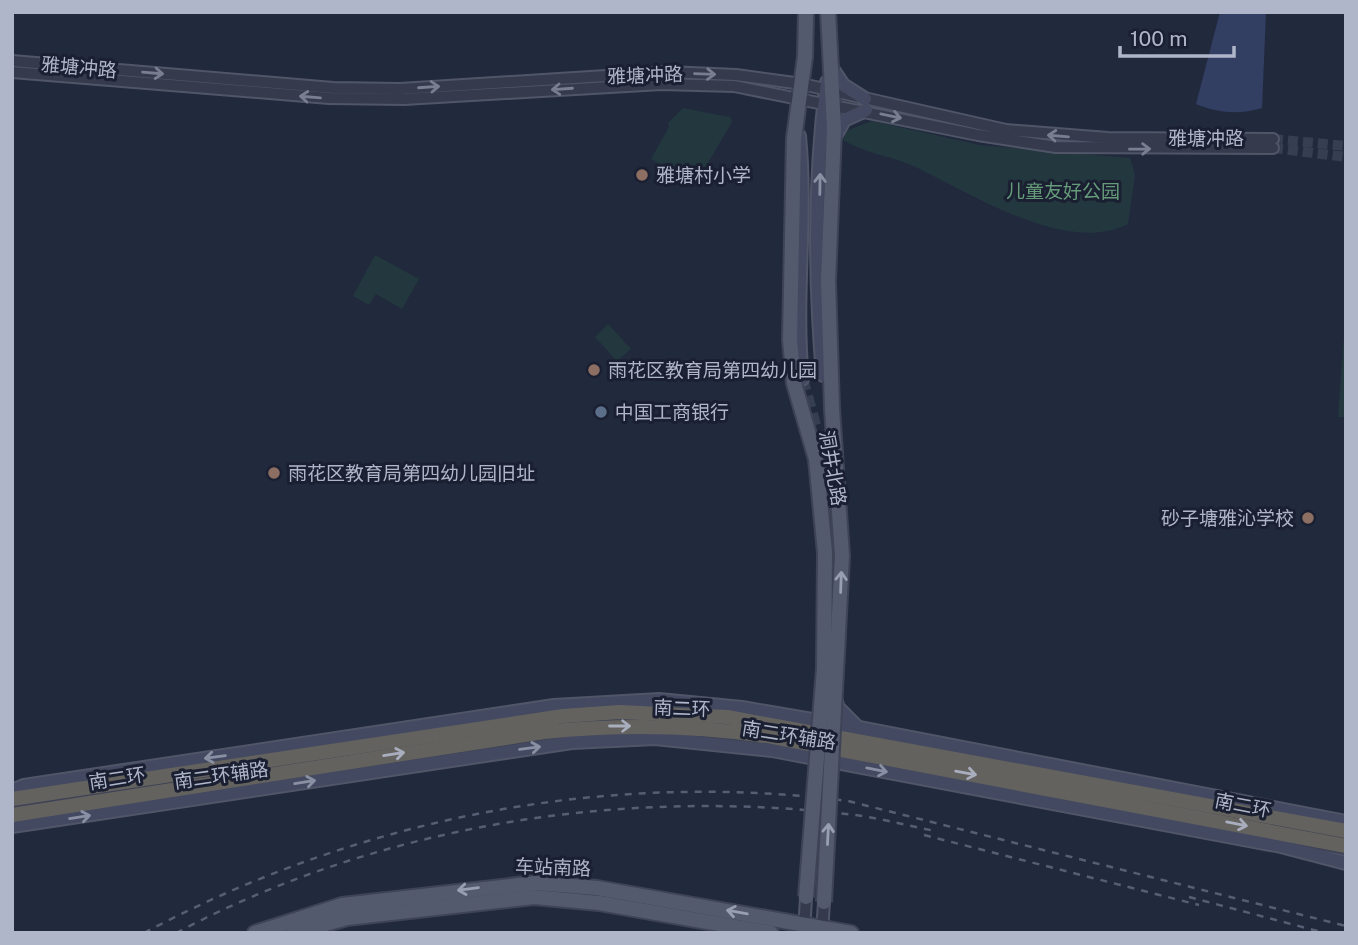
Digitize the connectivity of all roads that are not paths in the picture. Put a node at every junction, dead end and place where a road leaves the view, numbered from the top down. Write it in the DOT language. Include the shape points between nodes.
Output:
graph roads {
  1 [pos="806,12"];
  2 [pos="828,12"];
  3 [pos="12,61"];
  4 [pos="830,63"];
  5 [pos="12,72"];
  6 [pos="801,91"];
  7 [pos="829,97"];
  8 [pos="866,105"];
  9 [pos="797,118"];
  10 [pos="834,142"];
  11 [pos="1273,144"];
  12 [pos="823,375"];
  13 [pos="803,379"];
  14 [pos="792,717"];
  15 [pos="859,728"];
  16 [pos="16,788"];
  17 [pos="12,799"];
  18 [pos="12,815"];
  19 [pos="1346,821"];
  20 [pos="12,826"];
  21 [pos="1346,831"];
  22 [pos="1346,846"];
  23 [pos="1346,863"];
  24 [pos="535,890"];
  25 [pos="806,897"];
  26 [pos="824,902"];
  27 [pos="804,928"];
  28 [pos="822,930"];
  29 [pos="255,933"];
  30 [pos="293,933"];
  31 [pos="771,933"];
  32 [pos="851,933"];
  1 -- 6 [label="main road, 洞井北路"];
  2 -- 4 [label="main road, 洞井北路"];
  3 -- 6 [label="street, 雅塘冲路, one-way" via="333,88 400,89 668,72 736,75"];
  4 -- 7 [label="main road, 洞井北路"];
  4 -- 8 [label="main road" via="843,85"];
  6 -- 5 [label="street, 雅塘冲路, one-way" via="681,83 404,99 329,98"];
  6 -- 7 [label="street, 雅塘冲路"];
  6 -- 9 [label="main road, 洞井北路"];
  7 -- 8 [label="street, 雅塘冲路"];
  7 -- 10 [label="main road, 洞井北路"];
  12 -- 7 [label="main road, one-way" via="818,263"];
  8 -- 10 [label="main road" via="844,120"];
  8 -- 11 [label="street, 雅塘冲路" via="1056,136"];
  9 -- 13 [label="main road" via="802,161 798,292"];
  9 -- 25 [label="main road, 洞井北路, bridge" via="789,253 790,340 794,383 816,459 825,553 824,669"];
  26 -- 10 [label="main road, 洞井北路, one-way, bridge" via="842,556 828,281"];
  14 -- 15 [label="main road, 南二环辅路"];
  14 -- 15 [label="main road" via="812,711 821,694 833,606 835,700"];
  14 -- 16 [label="main road, 南二环辅路, one-way" via="660,700 554,706"];
  15 -- 19 [label="main road, 南二环辅路"];
  17 -- 21 [label="highway, 南二环" via="563,716 680,713 858,739"];
  18 -- 22 [label="highway, 南二环, one-way" via="544,732 674,726 778,738"];
  20 -- 23 [label="main road, 南二环辅路, one-way" via="572,742 655,738 772,750 1281,846"];
  27 -- 24 [label="main road, 车站南路, one-way" via="597,888"];
  24 -- 29 [label="main road, 车站南路, one-way" via="342,905"];
  24 -- 30 [label="main road, 车站南路" via="347,918"];
  24 -- 31 [label="main road, 车站南路"];
  25 -- 27 [label="street, 洞井北路"];
  26 -- 28 [label="street, 洞井北路"];
  27 -- 28 [label="main road, 车站南路"];
  28 -- 32 [label="main road, 车站南路"];
}
